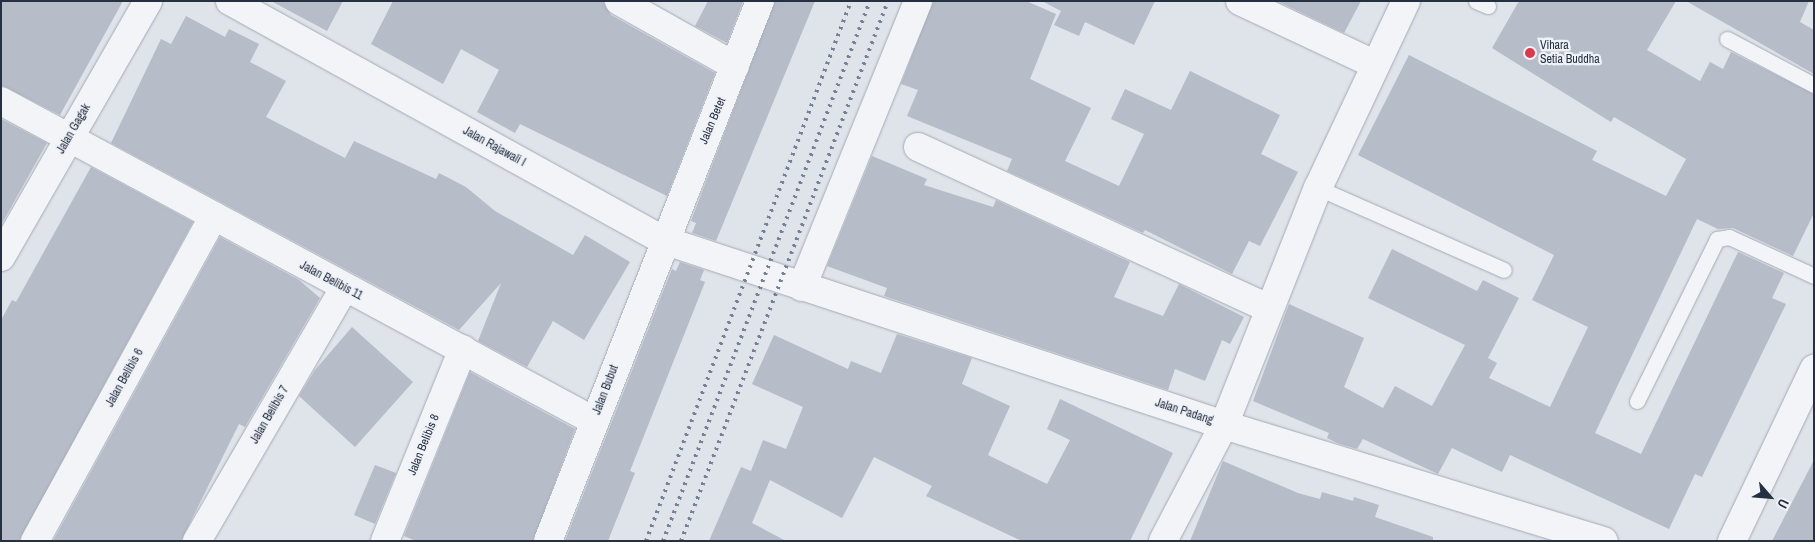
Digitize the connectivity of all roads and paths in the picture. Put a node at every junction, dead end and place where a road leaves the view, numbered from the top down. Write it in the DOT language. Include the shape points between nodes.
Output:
graph roads {
  1 [pos="148,1"];
  2 [pos="230,1"];
  3 [pos="619,1"];
  4 [pos="760,1"];
  5 [pos="918,1"];
  6 [pos="1240,1"];
  7 [pos="1406,1"];
  8 [pos="654,10"];
  9 [pos="1727,40"];
  10 [pos="1376,65"];
  11 [pos="736,66"];
  12 [pos="1814,85"];
  13 [pos="1,101"];
  14 [pos="69,139"];
  15 [pos="918,147"];
  16 [pos="1318,188"];
  17 [pos="214,216"];
  18 [pos="663,240"];
  19 [pos="1,257"];
  20 [pos="1504,270"];
  21 [pos="766,275"];
  22 [pos="1814,276"];
  23 [pos="802,287"];
  24 [pos="344,288"];
  25 [pos="1270,309"];
  26 [pos="463,349"];
  27 [pos="1814,368"];
  28 [pos="1637,401"];
  29 [pos="594,421"];
  30 [pos="1224,425"];
  31 [pos="35,541"];
  32 [pos="197,541"];
  33 [pos="385,541"];
  34 [pos="548,541"];
  35 [pos="1163,541"];
  36 [pos="1604,541"];
  37 [pos="1732,541"];
  1 -- 14 [label="street, Jalan Gagak"];
  2 -- 18 [label="street, Jalan Rajawali I"];
  3 -- 8 [label="street"];
  4 -- 11 [label="street, Jalan Betet"];
  5 -- 23 [label="street"];
  6 -- 10 [label="street"];
  7 -- 10 [label="street"];
  8 -- 11 [label="street"];
  9 -- 12 [label="lane"];
  10 -- 16 [label="street"];
  11 -- 18 [label="street, Jalan Betet"];
  13 -- 14 [label="street, Jalan Belibis 11"];
  14 -- 17 [label="street, Jalan Belibis 11"];
  14 -- 19 [label="street, Jalan Gagak"];
  15 -- 25 [label="street"];
  16 -- 20 [label="lane"];
  16 -- 25 [label="street"];
  17 -- 24 [label="street, Jalan Belibis 11"];
  17 -- 31 [label="street, Jalan Belibis 6"];
  18 -- 21 [label="street, Jalan Rajawali I"];
  18 -- 29 [label="street, Jalan Bubut"];
  21 -- 23 [label="street, Jalan Padang"];
  22 -- 28 [label="lane" via="1730,237 1717,239"];
  23 -- 30 [label="street, Jalan Padang"];
  24 -- 26 [label="street, Jalan Belibis 11"];
  24 -- 32 [label="street, Jalan Belibis 7"];
  25 -- 30 [label="street"];
  26 -- 29 [label="street, Jalan Belibis 11"];
  26 -- 33 [label="street, Jalan Belibis 8"];
  27 -- 37 [label="street"];
  29 -- 34 [label="street, Jalan Bubut"];
  30 -- 35 [label="street"];
  30 -- 36 [label="street, Jalan Padang"];
}
